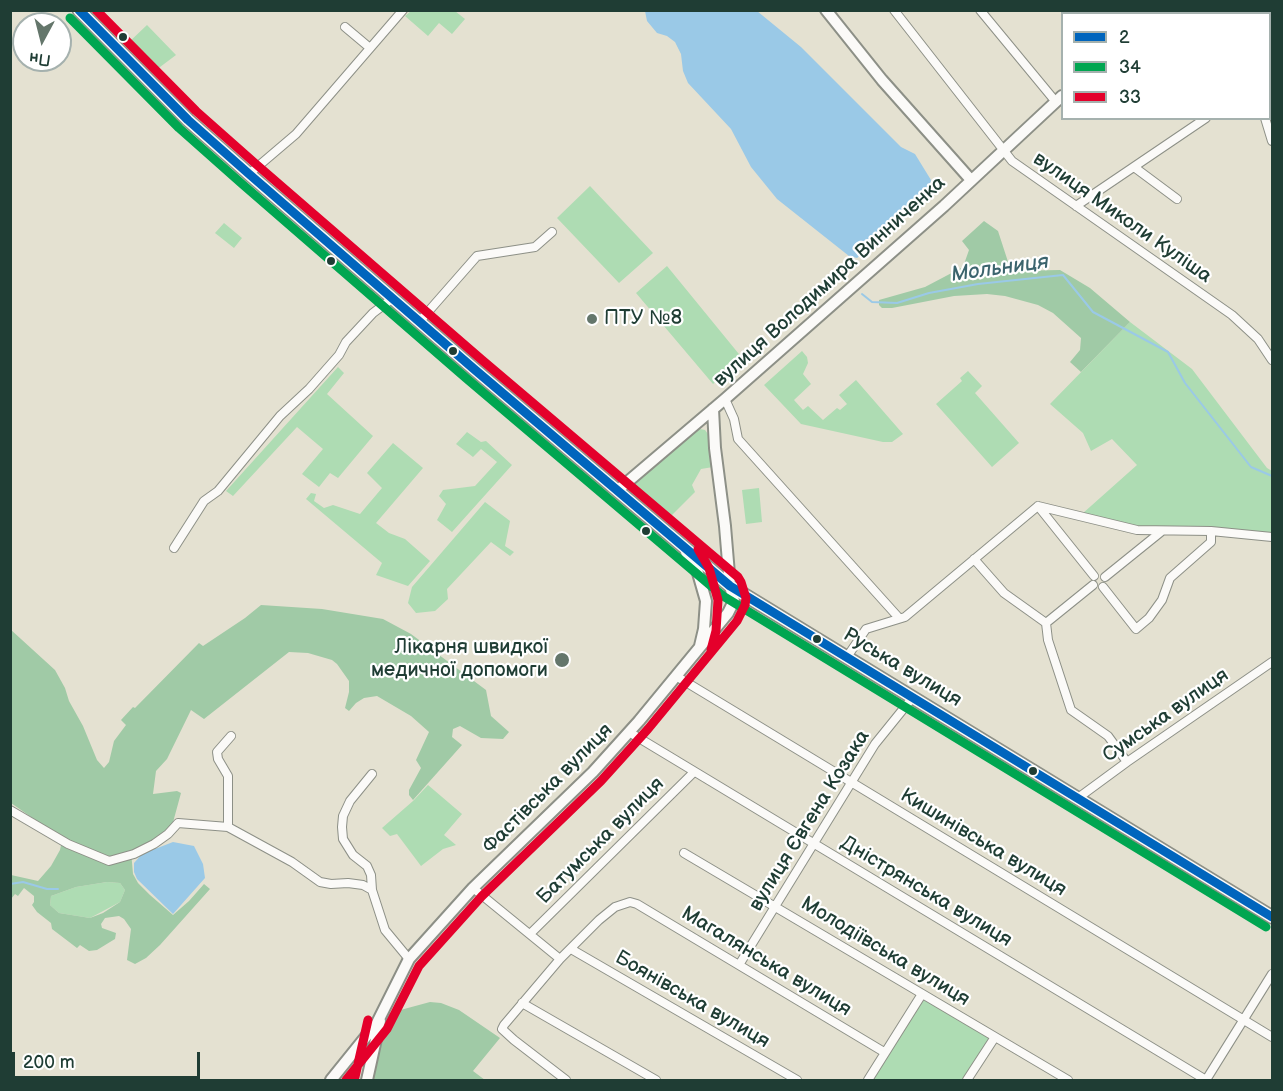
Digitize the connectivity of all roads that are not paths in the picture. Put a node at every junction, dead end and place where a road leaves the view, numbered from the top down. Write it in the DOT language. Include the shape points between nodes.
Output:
graph roads {
  1 [pos="80,10"];
  2 [pos="403,10"];
  3 [pos="826,10"];
  4 [pos="894,10"];
  5 [pos="980,10"];
  6 [pos="345,27"];
  7 [pos="370,48"];
  8 [pos="1059,99"];
  9 [pos="1203,120"];
  10 [pos="1266,120"];
  11 [pos="1272,141"];
  12 [pos="1005,151"];
  13 [pos="1134,167"];
  14 [pos="249,174"];
  15 [pos="972,180"];
  16 [pos="1177,199"];
  17 [pos="1076,206"];
  18 [pos="552,232"];
  19 [pos="393,298"];
  20 [pos="420,321"];
  21 [pos="1272,360"];
  22 [pos="725,399"];
  23 [pos="713,409"];
  24 [pos="618,489"];
  25 [pos="1038,506"];
  26 [pos="1162,531"];
  27 [pos="1210,531"];
  28 [pos="1272,537"];
  29 [pos="679,544"];
  30 [pos="174,548"];
  31 [pos="974,559"];
  32 [pos="1094,576"];
  33 [pos="1105,577"];
  34 [pos="1093,585"];
  35 [pos="730,586"];
  36 [pos="1103,587"];
  37 [pos="899,618"];
  38 [pos="1046,623"];
  39 [pos="699,649"];
  40 [pos="847,657"];
  41 [pos="1272,662"];
  42 [pos="676,676"];
  43 [pos="912,697"];
  44 [pos="629,732"];
  45 [pos="231,736"];
  46 [pos="1127,762"];
  47 [pos="694,772"];
  48 [pos="372,774"];
  49 [pos="851,783"];
  50 [pos="1078,798"];
  51 [pos="10,810"];
  52 [pos="228,827"];
  53 [pos="813,844"];
  54 [pos="684,853"];
  55 [pos="473,888"];
  56 [pos="372,890"];
  57 [pos="777,906"];
  58 [pos="1272,917"];
  59 [pos="531,933"];
  60 [pos="571,949"];
  61 [pos="409,959"];
  62 [pos="560,959"];
  63 [pos="739,965"];
  64 [pos="1272,974"];
  65 [pos="922,994"];
  66 [pos="522,1003"];
  67 [pos="381,1015"];
  68 [pos="1244,1020"];
  69 [pos="1272,1036"];
  70 [pos="995,1037"];
  71 [pos="884,1052"];
  72 [pos="331,1080"];
  73 [pos="367,1080"];
  74 [pos="566,1080"];
  75 [pos="656,1080"];
  76 [pos="797,1080"];
  77 [pos="868,1080"];
  78 [pos="967,1080"];
  79 [pos="1068,1080"];
  80 [pos="1206,1080"];
  1 -- 14 [label="main road, Руська вулиця" via="188,120"];
  2 -- 7 [label="street"];
  3 -- 15 [label="main road" via="882,80"];
  4 -- 12 [label="street, вулиця Миколи Куліша"];
  5 -- 8 [label="street"];
  6 -- 7 [label="street"];
  7 -- 14 [label="street" via="296,134"];
  8 -- 12 [label="main road, вулиця Володимира Винниченка"];
  9 -- 13 [label="street"];
  10 -- 11 [label="street"];
  12 -- 15 [label="main road, вулиця Володимира Винниченка"];
  12 -- 17 [label="street, вулиця Миколи Куліша" via="1024,171"];
  13 -- 16 [label="street"];
  13 -- 17 [label="street"];
  14 -- 19 [label="main road, Руська вулиця"];
  15 -- 22 [label="main road, вулиця Володимира Винниченка"];
  17 -- 21 [label="street, вулиця Миколи Куліша" via="1232,315 1258,339"];
  18 -- 20 [label="street" via="535,247 477,256"];
  19 -- 20 [label="main road, Руська вулиця"];
  19 -- 30 [label="street" via="346,342 339,355 287,408 218,491 204,501"];
  20 -- 24 [label="main road, Руська вулиця"];
  22 -- 23 [label="main road, вулиця Володимира Винниченка"];
  22 -- 37 [label="street" via="738,440"];
  23 -- 24 [label="main road, вулиця Володимира Винниченка"];
  23 -- 35 [label="main road"];
  24 -- 29 [label="main road, Руська вулиця"];
  25 -- 26 [label="street" via="1137,530"];
  25 -- 31 [label="street"];
  25 -- 32 [label="street"];
  26 -- 27 [label="street"];
  26 -- 33 [label="street"];
  27 -- 28 [label="street"];
  27 -- 36 [label="street" via="1211,542 1170,578 1156,609 1136,629"];
  29 -- 35 [label="main road, Руська вулиця"];
  29 -- 39 [label="main road" via="697,571 706,601"];
  31 -- 37 [label="street"];
  31 -- 38 [label="street" via="1004,593"];
  32 -- 33 [label="street"];
  32 -- 34 [label="street"];
  33 -- 36 [label="street"];
  34 -- 36 [label="street"];
  34 -- 38 [label="street"];
  35 -- 39 [label="main road, Фастівська вулиця" via="734,601"];
  35 -- 40 [label="main road, Руська вулиця"];
  37 -- 40 [label="street" via="866,629"];
  38 -- 46 [label="street" via="1052,657 1071,710 1108,736"];
  39 -- 42 [label="main road, Фастівська вулиця"];
  40 -- 43 [label="main road, Руська вулиця"];
  41 -- 46 [label="street, Сумська вулиця"];
  42 -- 44 [label="main road, Фастівська вулиця"];
  42 -- 49 [label="street, Кишинівська вулиця"];
  43 -- 49 [label="street, вулиця Євгена Козака"];
  43 -- 50 [label="main road, Руська вулиця"];
  44 -- 47 [label="street, Дністрянська вулиця"];
  44 -- 55 [label="main road, Фастівська вулиця"];
  45 -- 52 [label="street" via="217,752 228,776"];
  46 -- 50 [label="street, Сумська вулиця"];
  47 -- 53 [label="street, Дністрянська вулиця"];
  47 -- 59 [label="street, Батумська вулиця"];
  48 -- 56 [label="street" via="350,801 342,827 353,855 372,875"];
  49 -- 53 [label="street, вулиця Євгена Козака"];
  49 -- 68 [label="street, Кишинівська вулиця"];
  50 -- 58 [label="main road, Руська вулиця"];
  51 -- 52 [label="street" via="68,844 109,861 154,844 178,823"];
  52 -- 56 [label="street" via="320,882 363,885"];
  53 -- 57 [label="street, вулиця Євгена Козака"];
  53 -- 80 [label="street, Дністрянська вулиця"];
  54 -- 57 [label="street, Молодіївська вулиця"];
  55 -- 59 [label="street"];
  55 -- 61 [label="main road, Фастівська вулиця"];
  56 -- 61 [label="street" via="385,930"];
  57 -- 63 [label="street, вулиця Євгена Козака"];
  57 -- 65 [label="street, Молодіївська вулиця"];
  59 -- 62 [label="street"];
  60 -- 62 [label="street"];
  60 -- 63 [label="street, Магалянська вулиця" via="615,907 630,902"];
  60 -- 76 [label="street, Боянівська вулиця"];
  61 -- 67 [label="main road, Фастівська вулиця"];
  62 -- 66 [label="street"];
  63 -- 71 [label="street, Магалянська вулиця"];
  64 -- 68 [label="street"];
  65 -- 70 [label="street, Молодіївська вулиця"];
  65 -- 71 [label="street"];
  66 -- 74 [label="street" via="502,1029"];
  66 -- 75 [label="street"];
  67 -- 72 [label="main road, Фастівська вулиця"];
  67 -- 73 [label="main road, Фастівська вулиця"];
  68 -- 69 [label="street, Кишинівська вулиця"];
  68 -- 80 [label="street"];
  70 -- 78 [label="street"];
  70 -- 79 [label="street, Молодіївська вулиця"];
  71 -- 77 [label="street"];
}
